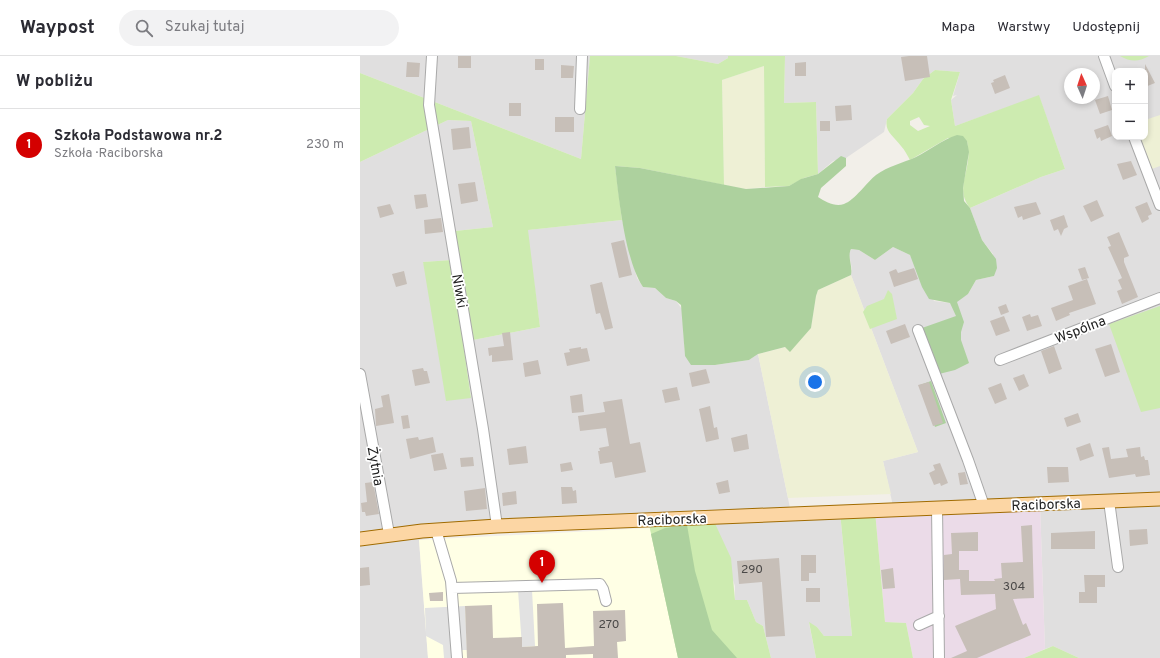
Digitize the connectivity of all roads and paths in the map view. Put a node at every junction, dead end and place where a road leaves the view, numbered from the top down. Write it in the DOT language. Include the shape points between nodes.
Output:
graph roads {
  1 [pos="432,56"];
  2 [pos="582,56"];
  3 [pos="1104,56"];
  4 [pos="1112,78"];
  5 [pos="580,109"];
  6 [pos="1135,140"];
  7 [pos="1160,205"];
  8 [pos="1160,298"];
  9 [pos="918,330"];
  10 [pos="1000,360"];
  11 [pos="360,374"];
  12 [pos="1160,499"];
  13 [pos="1109,501"];
  14 [pos="984,506"];
  15 [pos="937,508"];
  16 [pos="497,526"];
  17 [pos="436,530"];
  18 [pos="389,534"];
  19 [pos="360,538"];
  20 [pos="1118,567"];
  21 [pos="452,588"];
  22 [pos="606,601"];
  23 [pos="939,616"];
  24 [pos="919,625"];
  25 [pos="457,658"];
  26 [pos="939,658"];
  1 -- 16 [label="street, Niwki" via="429,106"];
  2 -- 5 [label="street"];
  3 -- 4 [label="street"];
  6 -- 7 [label="street"];
  8 -- 10 [label="street, Wspólna"];
  9 -- 14 [label="street"];
  11 -- 18 [label="street, Żytnia"];
  12 -- 13 [label="main road, Raciborska"];
  13 -- 14 [label="main road, Raciborska"];
  13 -- 20 [label="street"];
  14 -- 15 [label="main road, Raciborska"];
  15 -- 16 [label="main road, Raciborska"];
  15 -- 23 [label="street"];
  16 -- 17 [label="main road, Raciborska"];
  17 -- 18 [label="main road, Raciborska"];
  17 -- 21 [label="street"];
  18 -- 19 [label="main road, Raciborska"];
  21 -- 22 [label="street" via="600,584 604,589"];
  21 -- 25 [label="street"];
  23 -- 24 [label="street"];
  23 -- 26 [label="street"];
}
